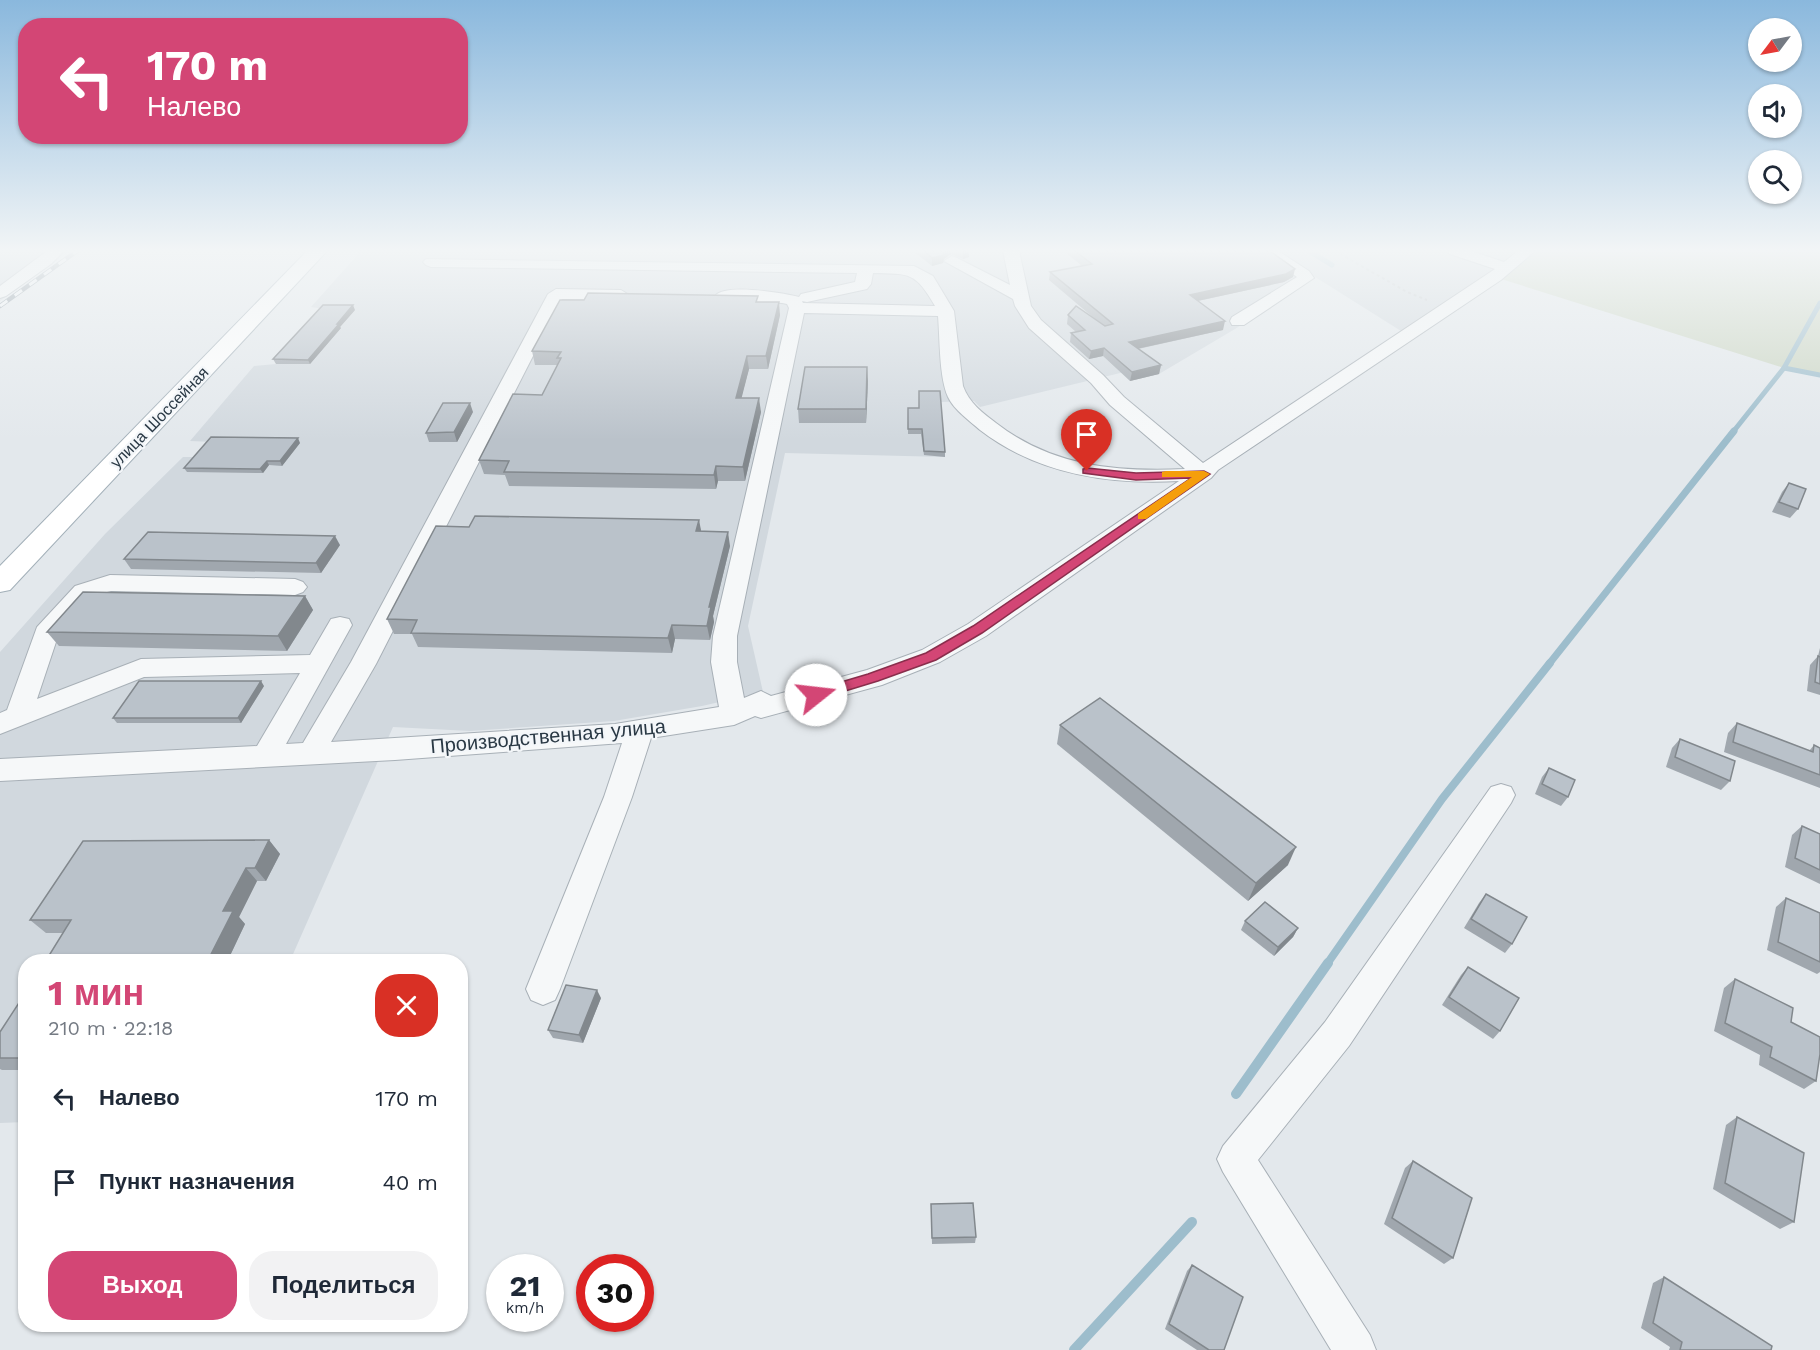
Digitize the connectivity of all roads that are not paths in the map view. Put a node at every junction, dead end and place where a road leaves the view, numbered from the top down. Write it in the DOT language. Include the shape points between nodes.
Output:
graph roads {
  1 [pos="258,314"];
  2 [pos="546,314"];
  3 [pos="796,314"];
  4 [pos="946,314"];
  5 [pos="1028,314"];
  6 [pos="1249,314"];
  7 [pos="1438,314"];
  8 [pos="1238,321"];
  9 [pos="1204,474"];
  10 [pos="0,583"];
  11 [pos="295,587"];
  12 [pos="340,625"];
  13 [pos="317,664"];
  14 [pos="734,715"];
  15 [pos="9,721"];
  16 [pos="640,730"];
  17 [pos="311,753"];
  18 [pos="266,755"];
  19 [pos="0,770"];
  20 [pos="1501,795"];
  21 [pos="543,989"];
  22 [pos="1355,1350"];
  1 -- 10 [label="main road, улица Шоссейная"];
  2 -- 17 [label="street" via="363,664"];
  3 -- 14 [label="street" via="725,636 724,662"];
  4 -- 9 [label="street" via="958,398 1011,442 1044,459 1101,474"];
  5 -- 9 [label="street" via="1117,401"];
  6 -- 8 [label="street"];
  7 -- 9 [label="street, Производственная улица"];
  9 -- 14 [label="street, Производственная улица" via="977,630 931,657 816,695 761,708 761,701"];
  11 -- 15 [label="street" via="110,583 83,591 50,627"];
  12 -- 13 [label="street"];
  13 -- 15 [label="street" via="141,669"];
  13 -- 18 [label="street"];
  14 -- 16 [label="street, Производственная улица"];
  16 -- 17 [label="street, Производственная улица"];
  16 -- 21 [label="street"];
  17 -- 18 [label="street, Производственная улица"];
  18 -- 19 [label="street, Производственная улица"];
  20 -- 22 [label="street" via="1337,1034 1236,1159"];
}
